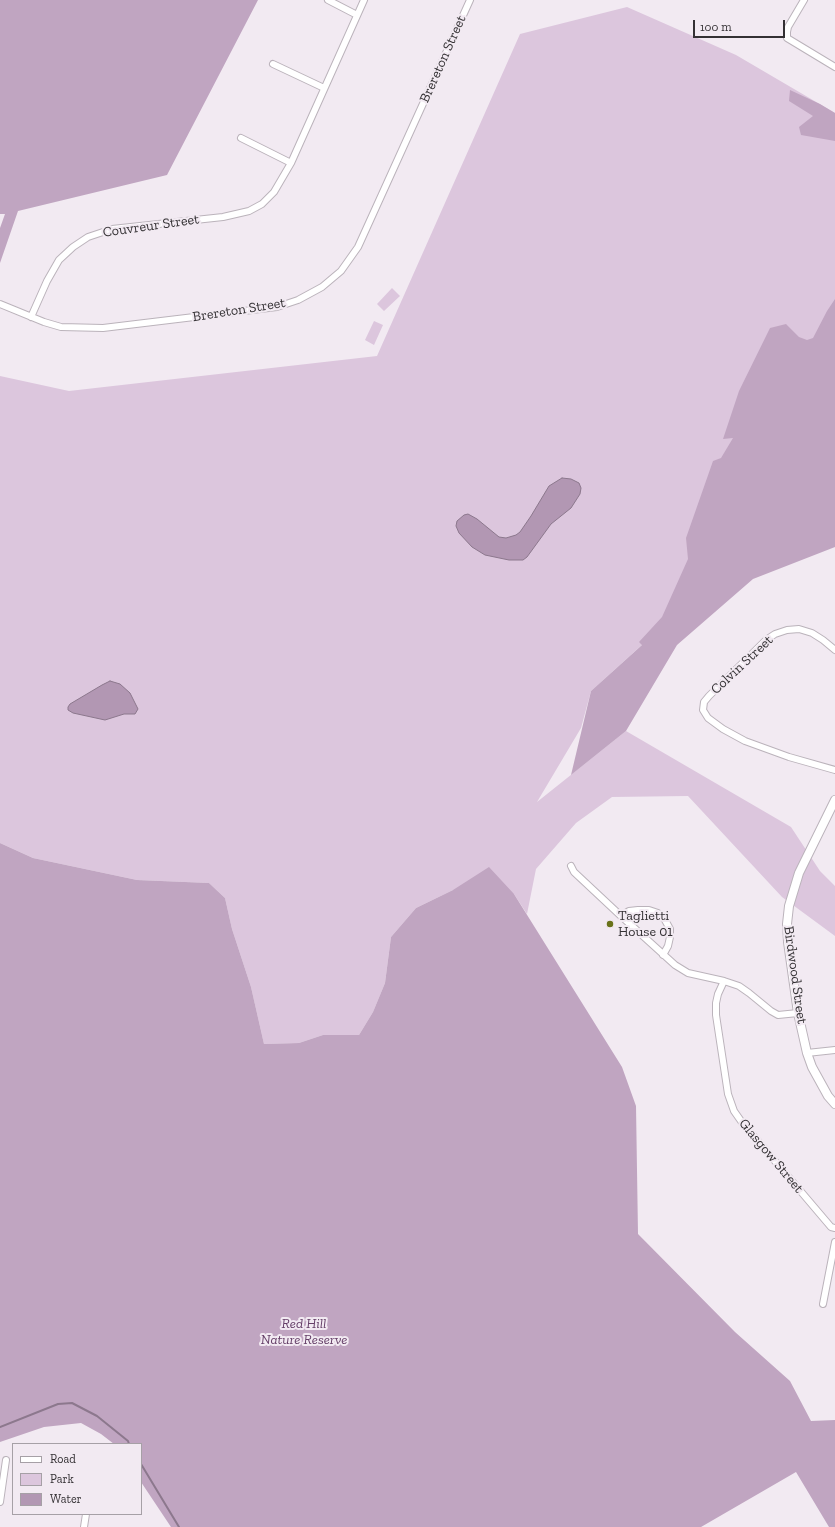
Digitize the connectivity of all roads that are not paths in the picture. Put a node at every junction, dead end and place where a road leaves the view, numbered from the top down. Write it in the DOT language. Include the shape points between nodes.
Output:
graph roads {
  1 [pos="328,0"];
  2 [pos="364,0"];
  3 [pos="470,0"];
  4 [pos="804,0"];
  5 [pos="357,15"];
  6 [pos="273,64"];
  7 [pos="835,67"];
  8 [pos="324,88"];
  9 [pos="241,138"];
  10 [pos="291,163"];
  11 [pos="0,304"];
  12 [pos="31,317"];
  13 [pos="835,650"];
  14 [pos="835,770"];
  15 [pos="835,800"];
  16 [pos="570,866"];
  17 [pos="621,916"];
  18 [pos="663,955"];
  19 [pos="724,981"];
  20 [pos="798,1013"];
  21 [pos="835,1050"];
  22 [pos="807,1053"];
  23 [pos="835,1104"];
  24 [pos="835,1228"];
  25 [pos="835,1242"];
  26 [pos="823,1304"];
  27 [pos="6,1460"];
  28 [pos="0,1502"];
  29 [pos="86,1515"];
  30 [pos="84,1527"];
  1 -- 5 [label="street"];
  2 -- 5 [label="street, Couvreur Street"];
  3 -- 12 [label="street, Brereton Street" via="358,247 341,271 322,287 298,300 277,307 111,327 61,327"];
  4 -- 7 [label="street" via="788,27 787,38"];
  5 -- 8 [label="street, Couvreur Street"];
  6 -- 8 [label="street"];
  8 -- 10 [label="street, Couvreur Street"];
  9 -- 10 [label="street"];
  10 -- 12 [label="street, Couvreur Street" via="274,192 262,204 249,211 223,217 112,229 88,237 59,260"];
  11 -- 12 [label="street, Brereton Street"];
  13 -- 14 [label="street, Colvin Street" via="812,633 799,629 775,634 709,696 704,702 703,710 708,718 745,741"];
  15 -- 20 [label="street, Birdwood Street" via="799,873 789,906 788,942"];
  16 -- 17 [label="street"];
  17 -- 18 [label="street"];
  17 -- 18 [label="street" via="629,911 638,910 658,913 670,929 668,946"];
  18 -- 19 [label="street" via="688,973"];
  19 -- 20 [label="street" via="739,986 778,1015"];
  19 -- 24 [label="street, Glasgow Street" via="718,994 716,1015 728,1094 734,1111 831,1227"];
  20 -- 22 [label="street, Birdwood Street"];
  21 -- 22 [label="street"];
  22 -- 23 [label="street, Birdwood Street" via="812,1067"];
  25 -- 26 [label="street"];
  27 -- 28 [label="street"];
  29 -- 30 [label="street"];
}
